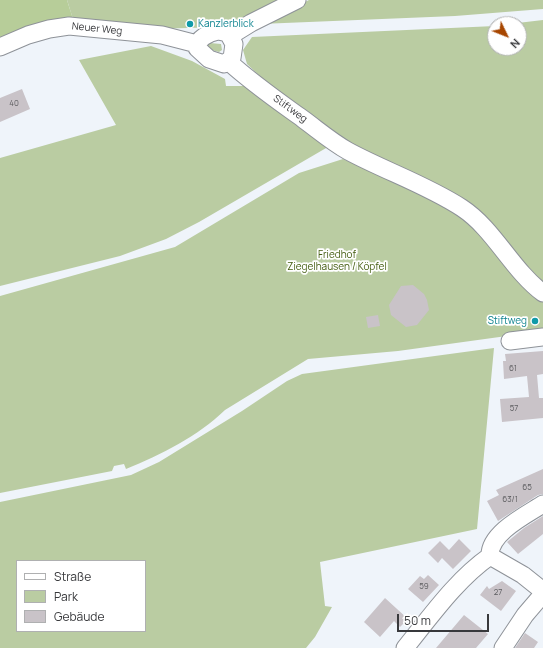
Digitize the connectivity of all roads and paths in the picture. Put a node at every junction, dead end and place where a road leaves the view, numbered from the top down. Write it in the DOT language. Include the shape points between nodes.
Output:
graph roads {
  1 [pos="297,0"];
  2 [pos="230,36"];
  3 [pos="197,44"];
  4 [pos="0,47"];
  5 [pos="229,62"];
  6 [pos="543,293"];
  7 [pos="543,338"];
  8 [pos="510,341"];
  9 [pos="543,504"];
  10 [pos="490,556"];
  11 [pos="543,593"];
  12 [pos="405,648"];
  13 [pos="503,648"];
  1 -- 2 [label="street"];
  2 -- 3 [label="street" via="223,31 213,32"];
  2 -- 5 [label="street" via="234,48"];
  3 -- 4 [label="street, Neuer Weg" via="162,35 62,26 28,35"];
  3 -- 5 [label="street" via="199,51 209,59 222,64"];
  5 -- 6 [label="street, Stiftweg" via="256,85 342,147 462,208 477,220 524,275"];
  7 -- 8 [label="street"];
  9 -- 10 [label="street" via="504,530 494,541"];
  10 -- 11 [label="street" via="523,575"];
  10 -- 12 [label="street" via="458,583"];
  11 -- 13 [label="street"];
}
